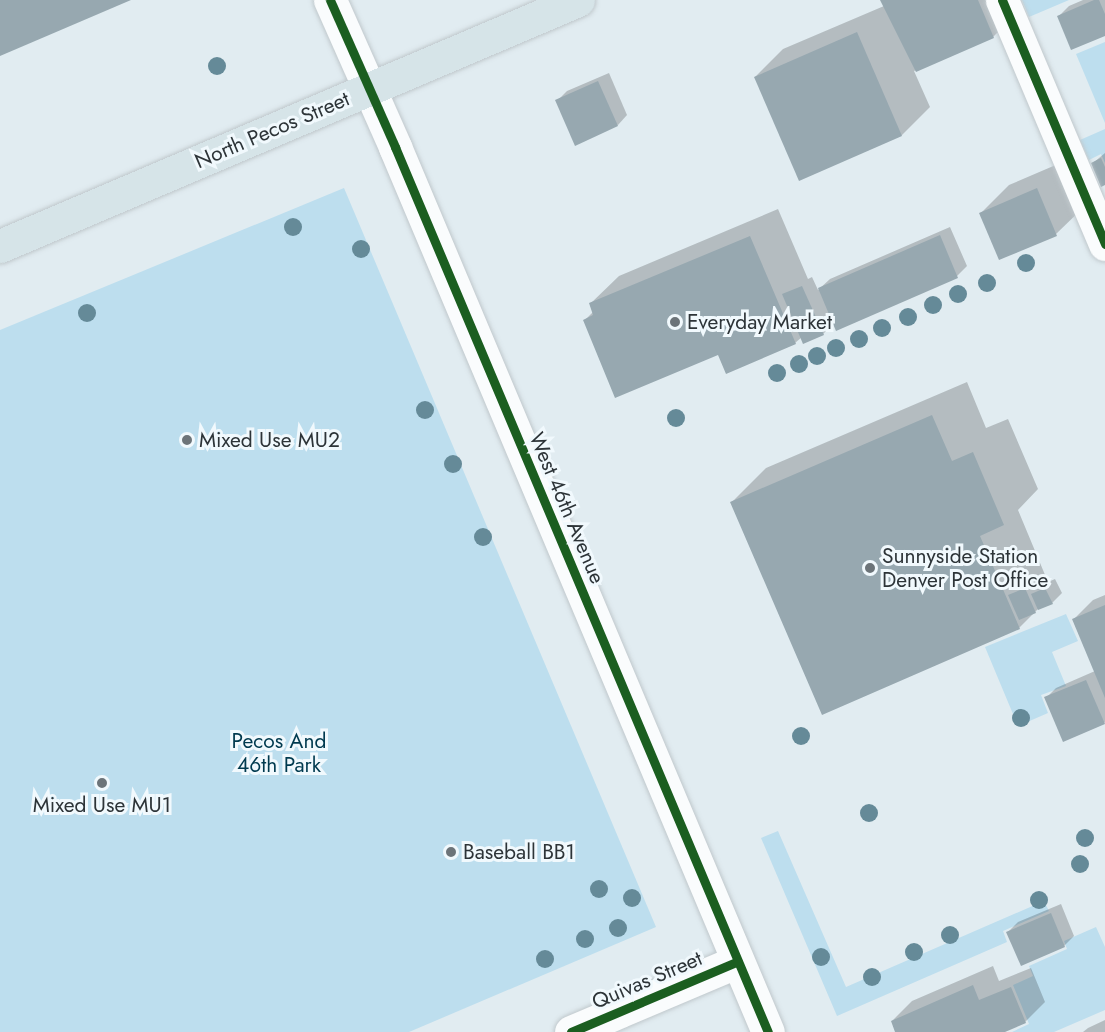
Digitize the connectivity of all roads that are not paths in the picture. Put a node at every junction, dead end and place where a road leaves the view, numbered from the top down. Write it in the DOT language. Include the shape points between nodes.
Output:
graph roads {
  1 [pos="330,0"];
  2 [pos="578,0"];
  3 [pos="1002,0"];
  4 [pos="370,89"];
  5 [pos="1105,244"];
  6 [pos="0,246"];
  7 [pos="738,961"];
  8 [pos="571,1032"];
  9 [pos="768,1032"];
  1 -- 4 [label="street, West 46th Avenue"];
  2 -- 4 [label="main road, North Pecos Street"];
  3 -- 5 [label="street"];
  4 -- 6 [label="main road, North Pecos Street"];
  4 -- 7 [label="street, West 46th Avenue"];
  7 -- 8 [label="street, Quivas Street"];
  7 -- 9 [label="street, West 46th Avenue"];
}
